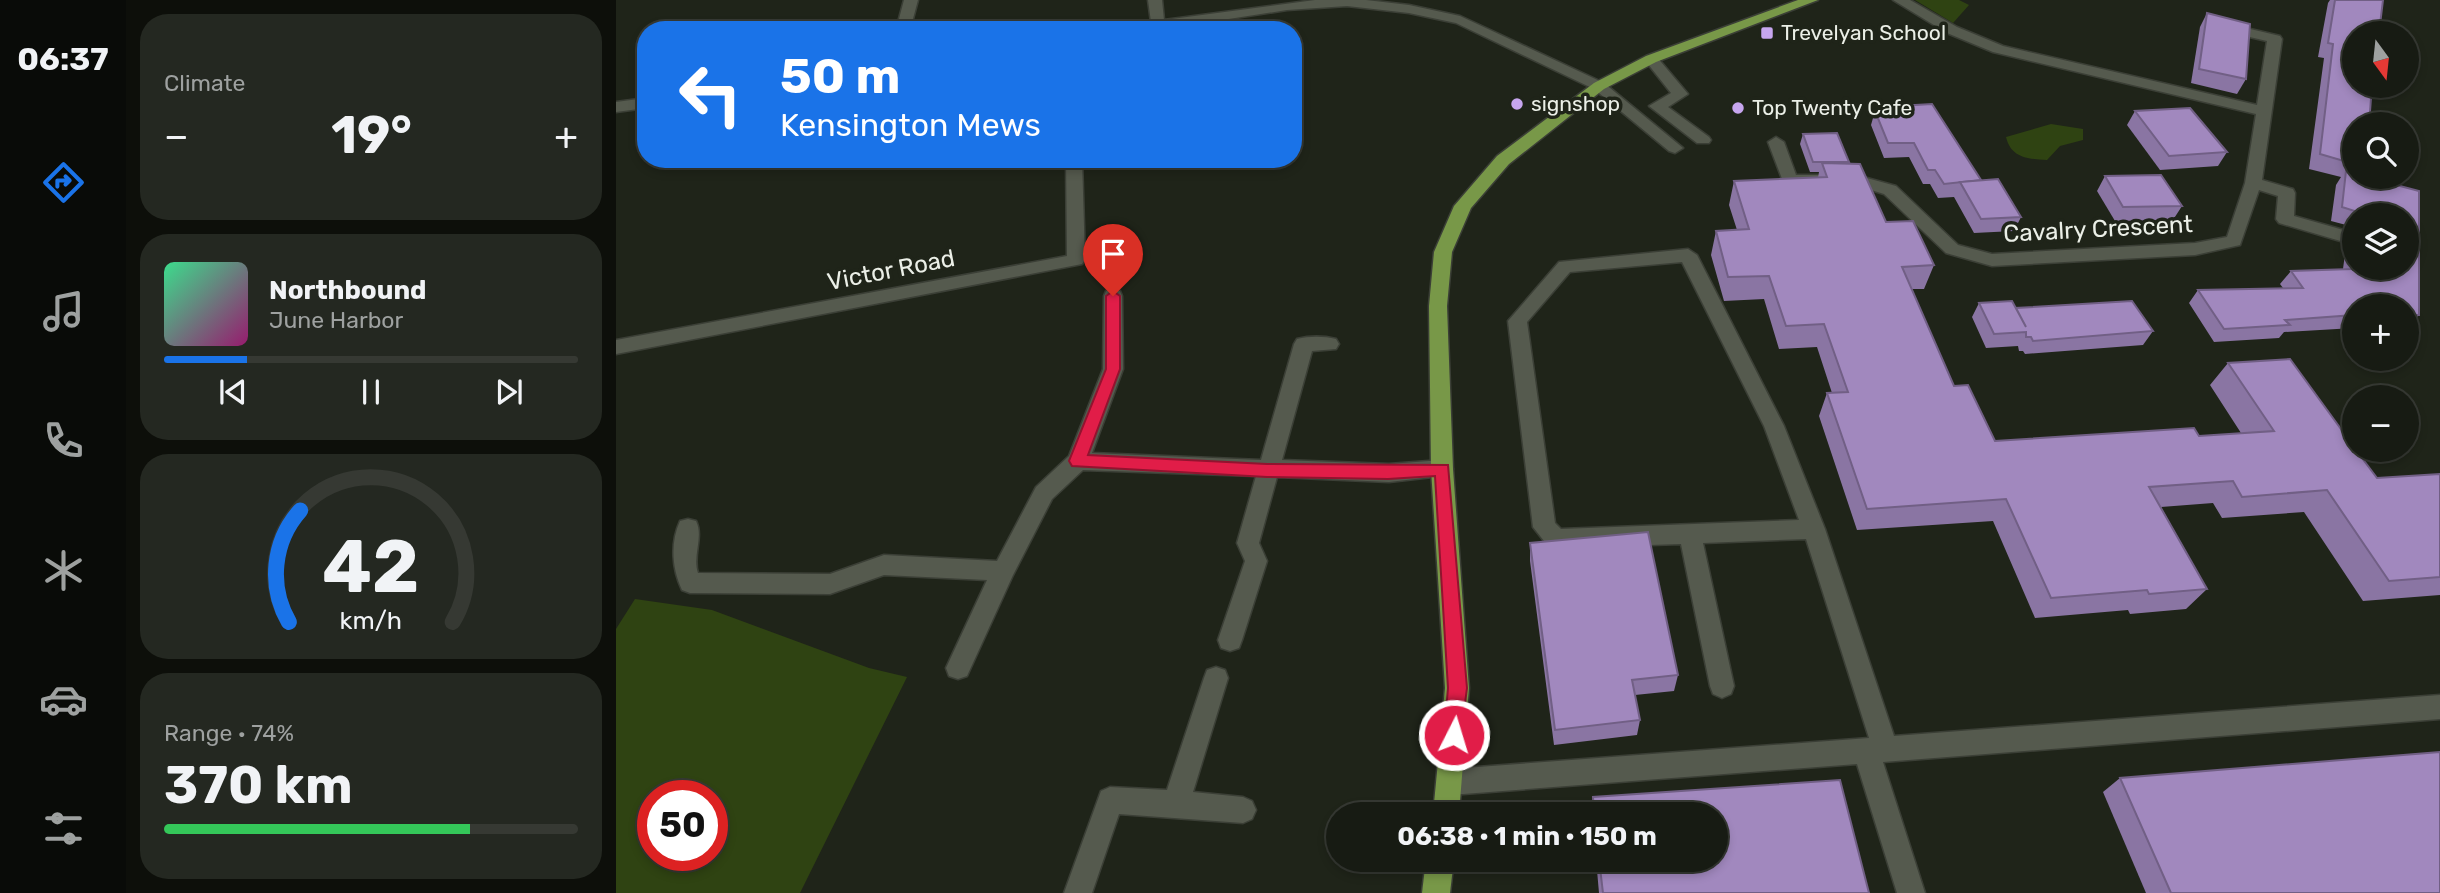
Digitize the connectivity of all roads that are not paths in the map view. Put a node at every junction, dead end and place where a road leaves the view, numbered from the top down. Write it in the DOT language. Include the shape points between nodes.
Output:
graph roads {
  1 [pos="911,0"];
  2 [pos="1155,0"];
  3 [pos="1900,0"];
  4 [pos="1802,1"];
  5 [pos="905,21"];
  6 [pos="1158,21"];
  7 [pos="1186,21"];
  8 [pos="2246,32"];
  9 [pos="1651,59"];
  10 [pos="1599,86"];
  11 [pos="637,104"];
  12 [pos="616,107"];
  13 [pos="2264,111"];
  14 [pos="1703,140"];
  15 [pos="1776,142"];
  16 [pos="1675,148"];
  17 [pos="1074,168"];
  18 [pos="2253,183"];
  19 [pos="2342,236"];
  20 [pos="1113,296"];
  21 [pos="1329,344"];
  22 [pos="616,346"];
  23 [pos="1077,461"];
  24 [pos="1442,469"];
  25 [pos="1267,470"];
  26 [pos="688,528"];
  27 [pos="1814,529"];
  28 [pos="1690,534"];
  29 [pos="1003,571"];
  30 [pos="1230,640"];
  31 [pos="958,668"];
  32 [pos="1216,678"];
  33 [pos="1722,687"];
  34 [pos="2440,707"];
  35 [pos="1876,749"];
  36 [pos="1450,782"];
  37 [pos="1448,802"];
  38 [pos="1176,804"];
  39 [pos="1243,810"];
  40 [pos="1438,872"];
  41 [pos="1078,893"];
  42 [pos="1436,893"];
  43 [pos="1911,893"];
  1 -- 5 [label="street"];
  2 -- 6 [label="street"];
  3 -- 13 [label="street" via="1952,30 1998,49"];
  4 -- 9 [label="main road"];
  7 -- 10 [label="street" via="1348,2 1409,9 1460,20"];
  8 -- 13 [label="street, Cavalry Crescent" via="2275,40"];
  9 -- 10 [label="main road"];
  9 -- 14 [label="street" via="1680,94 1657,106"];
  10 -- 16 [label="street"];
  10 -- 24 [label="main road" via="1503,160 1463,206 1443,253 1438,306"];
  11 -- 12 [label="street"];
  13 -- 18 [label="street, Cavalry Crescent"];
  15 -- 18 [label="street, Cavalry Crescent" via="1790,180 1856,180 1890,190 1952,248 1992,260 2195,249 2235,241"];
  17 -- 22 [label="street, Victor Road" via="1076,260"];
  18 -- 19 [label="street" via="2287,193 2285,219"];
  20 -- 23 [label="street" via="1113,369"];
  21 -- 25 [label="street" via="1304,344"];
  23 -- 25 [label="street"];
  23 -- 29 [label="street" via="1044,493"];
  24 -- 25 [label="street" via="1388,473"];
  24 -- 36 [label="main road" via="1457,688"];
  25 -- 30 [label="street" via="1248,543 1256,561"];
  26 -- 29 [label="street" via="684,565 690,583 830,584 884,565"];
  27 -- 28 [label="street"];
  27 -- 28 [label="street" via="1774,426 1688,255 1565,266 1517,321 1544,527 1556,539"];
  27 -- 35 [label="street"];
  28 -- 33 [label="street"];
  29 -- 31 [label="street"];
  32 -- 38 [label="street"];
  34 -- 35 [label="street"];
  35 -- 36 [label="street"];
  35 -- 43 [label="street"];
  36 -- 37 [label="main road"];
  38 -- 39 [label="street"];
  38 -- 41 [label="street" via="1110,800"];
  40 -- 42 [label="main road"];
}
